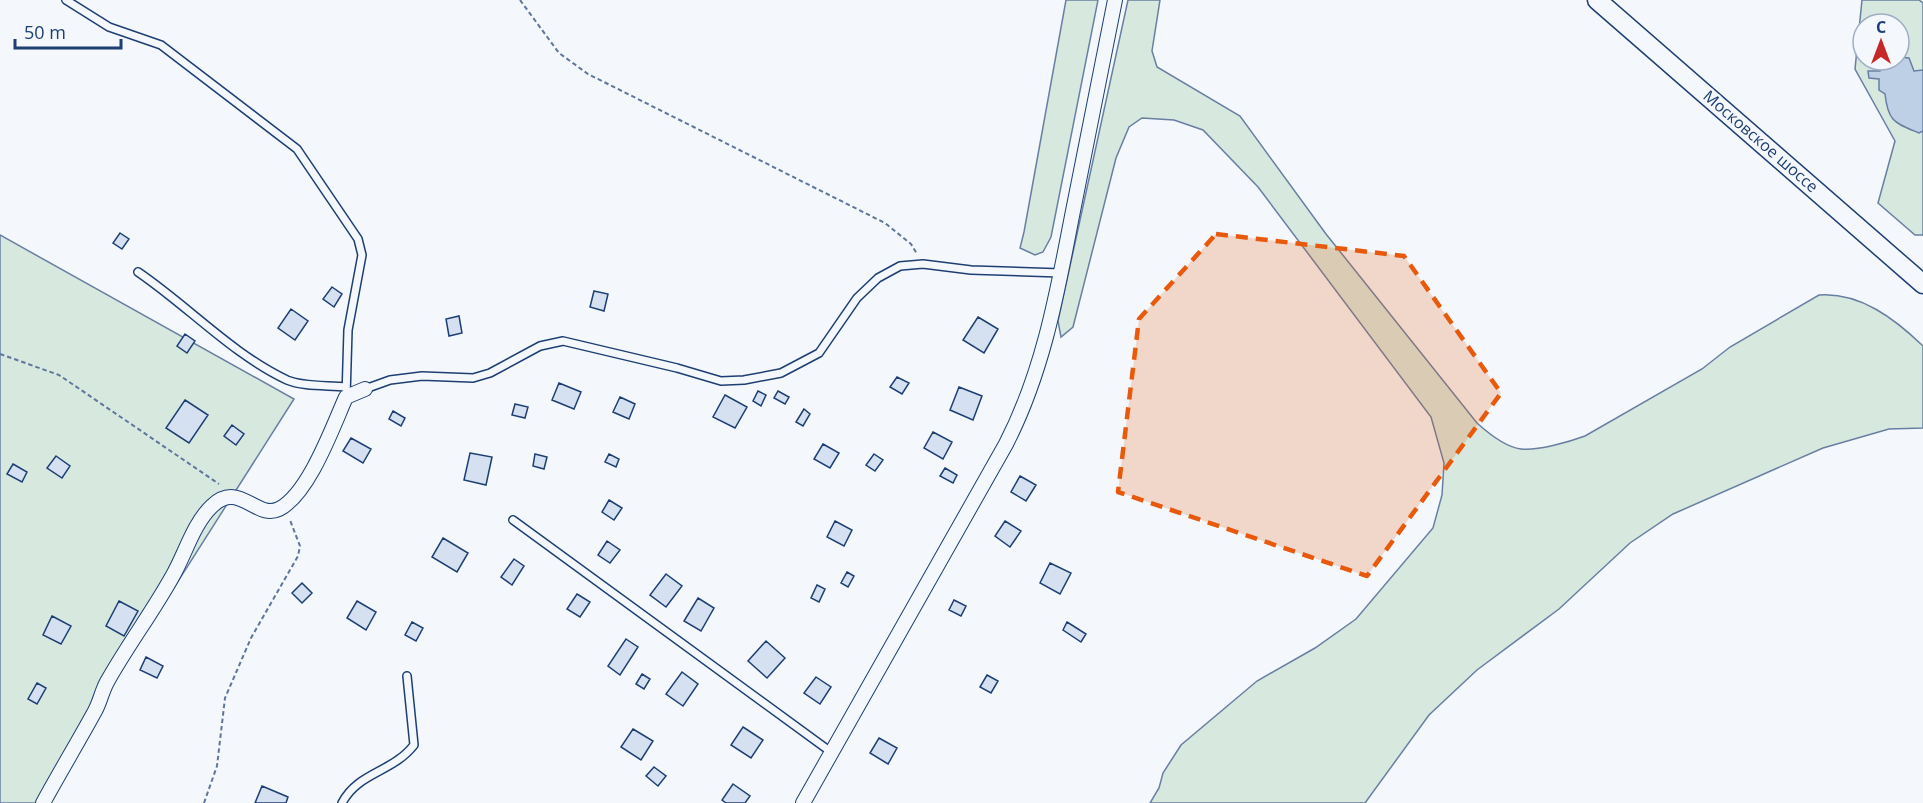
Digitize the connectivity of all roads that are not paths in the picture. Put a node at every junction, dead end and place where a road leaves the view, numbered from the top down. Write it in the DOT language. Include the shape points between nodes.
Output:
graph roads {
  1 [pos="66,0"];
  2 [pos="1115,0"];
  3 [pos="1597,0"];
  4 [pos="138,272"];
  5 [pos="1061,273"];
  6 [pos="1923,284"];
  7 [pos="365,389"];
  8 [pos="346,392"];
  9 [pos="513,520"];
  10 [pos="407,676"];
  11 [pos="831,752"];
  12 [pos="44,803"];
  13 [pos="342,803"];
  14 [pos="803,803"];
  1 -- 8 [label="lane" via="110,27 161,45 297,149 358,239 362,255 348,330"];
  2 -- 5 [label="street"];
  3 -- 6 [label="main road, Московское шоссе"];
  4 -- 8 [label="lane" via="174,296 222,337 289,381"];
  5 -- 7 [label="lane" via="900,266 878,278 858,298 819,353 781,373 721,381 563,341 540,346 490,374 473,378 400,378"];
  5 -- 11 [label="street" via="1042,357 1021,416"];
  7 -- 8 [label="street"];
  8 -- 12 [label="street" via="313,470 280,508 270,511 236,496 225,497 212,506 106,682 96,710"];
  9 -- 11 [label="lane"];
  10 -- 13 [label="lane" via="414,745 389,768 350,788"];
  11 -- 14 [label="street"];
}
